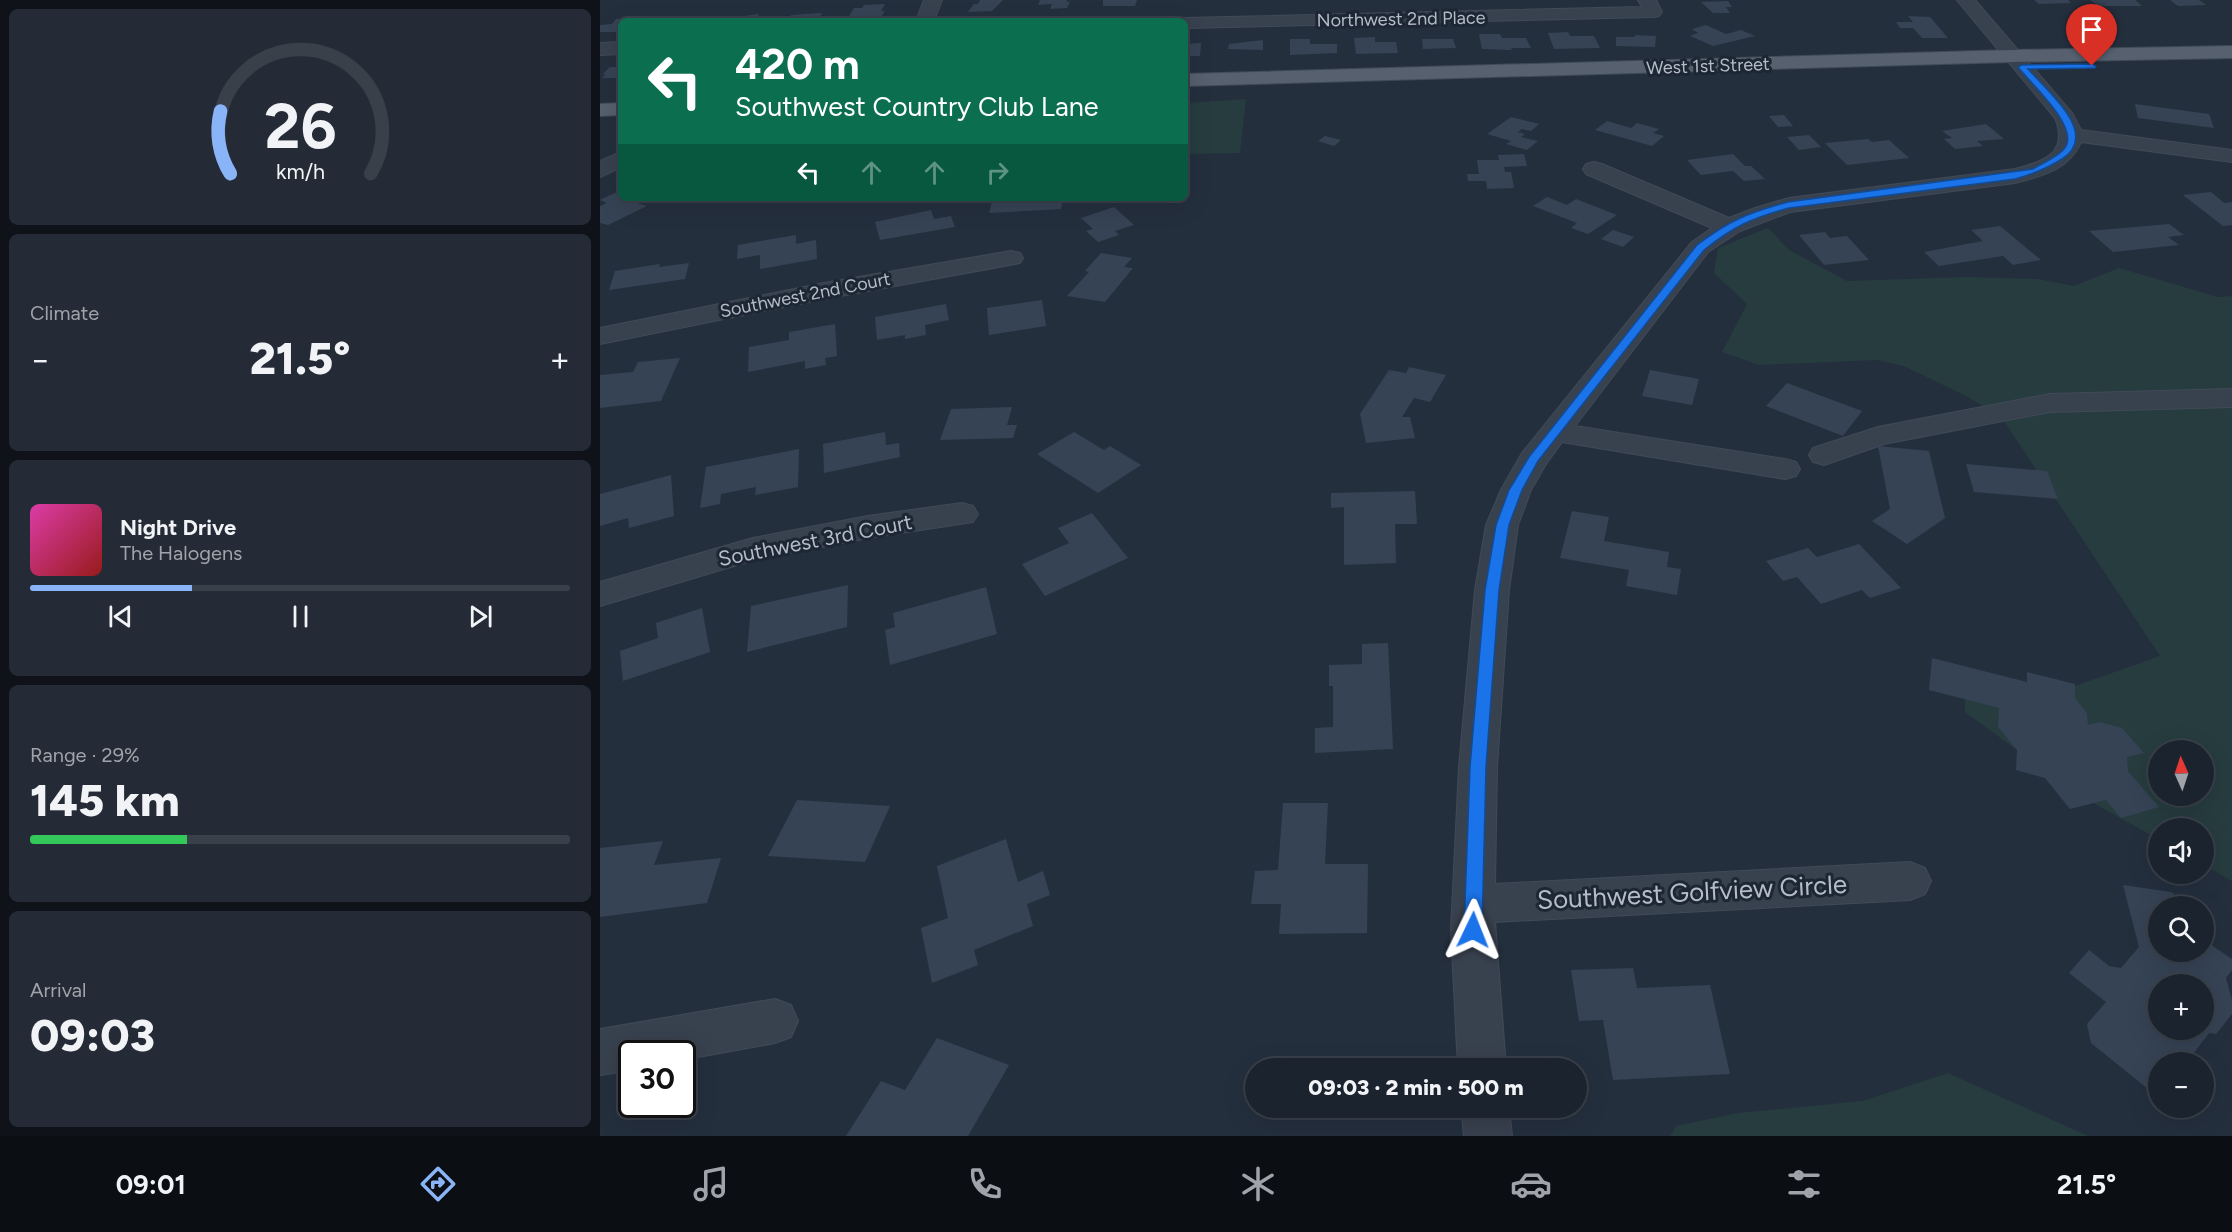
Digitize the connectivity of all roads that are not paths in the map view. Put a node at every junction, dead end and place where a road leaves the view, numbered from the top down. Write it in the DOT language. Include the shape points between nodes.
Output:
graph roads {
  1 [pos="933,0"];
  2 [pos="1966,0"];
  3 [pos="1650,6"];
  4 [pos="1436,9"];
  5 [pos="1177,17"];
  6 [pos="926,18"];
  7 [pos="618,48"];
  8 [pos="600,49"];
  9 [pos="2232,52"];
  10 [pos="2017,61"];
  11 [pos="2232,64"];
  12 [pos="1188,81"];
  13 [pos="1188,91"];
  14 [pos="618,109"];
  15 [pos="600,110"];
  16 [pos="600,120"];
  17 [pos="618,120"];
  18 [pos="2072,135"];
  19 [pos="2232,156"];
  20 [pos="618,160"];
  21 [pos="1594,169"];
  22 [pos="600,170"];
  23 [pos="1728,226"];
  24 [pos="1011,258"];
  25 [pos="600,336"];
  26 [pos="2232,398"];
  27 [pos="1555,432"];
  28 [pos="1824,455"];
  29 [pos="1785,469"];
  30 [pos="962,514"];
  31 [pos="600,594"];
  32 [pos="1910,881"];
  33 [pos="1474,904"];
  34 [pos="775,1021"];
  35 [pos="600,1052"];
  36 [pos="1481,1058"];
  37 [pos="1486,1118"];
  38 [pos="1488,1136"];
  1 -- 6 [label="street"];
  2 -- 10 [label="street"];
  3 -- 4 [label="street, Northwest 2nd Place"];
  4 -- 5 [label="street, Northwest 2nd Place"];
  7 -- 8 [label="street"];
  9 -- 10 [label="main road, West 1st Street"];
  10 -- 11 [label="main road, West 1st Street"];
  10 -- 12 [label="main road, West 1st Street"];
  10 -- 13 [label="main road, West 1st Street"];
  10 -- 18 [label="street" via="2065,117"];
  14 -- 15 [label="main road"];
  16 -- 17 [label="main road"];
  18 -- 19 [label="street"];
  18 -- 23 [label="street" via="2068,151 2036,171 1788,205"];
  20 -- 22 [label="street"];
  21 -- 23 [label="street"];
  23 -- 27 [label="street" via="1700,248"];
  24 -- 25 [label="street, Southwest 2nd Court"];
  26 -- 28 [label="street" via="2050,403 1878,436"];
  27 -- 29 [label="street"];
  27 -- 33 [label="street" via="1521,480 1502,525 1492,590 1478,767"];
  30 -- 31 [label="street, Southwest 3rd Court" via="868,526 753,549"];
  32 -- 33 [label="street, Southwest Golfview Circle"];
  33 -- 36 [label="street"];
  34 -- 35 [label="street"];
  37 -- 38 [label="street"];
}
